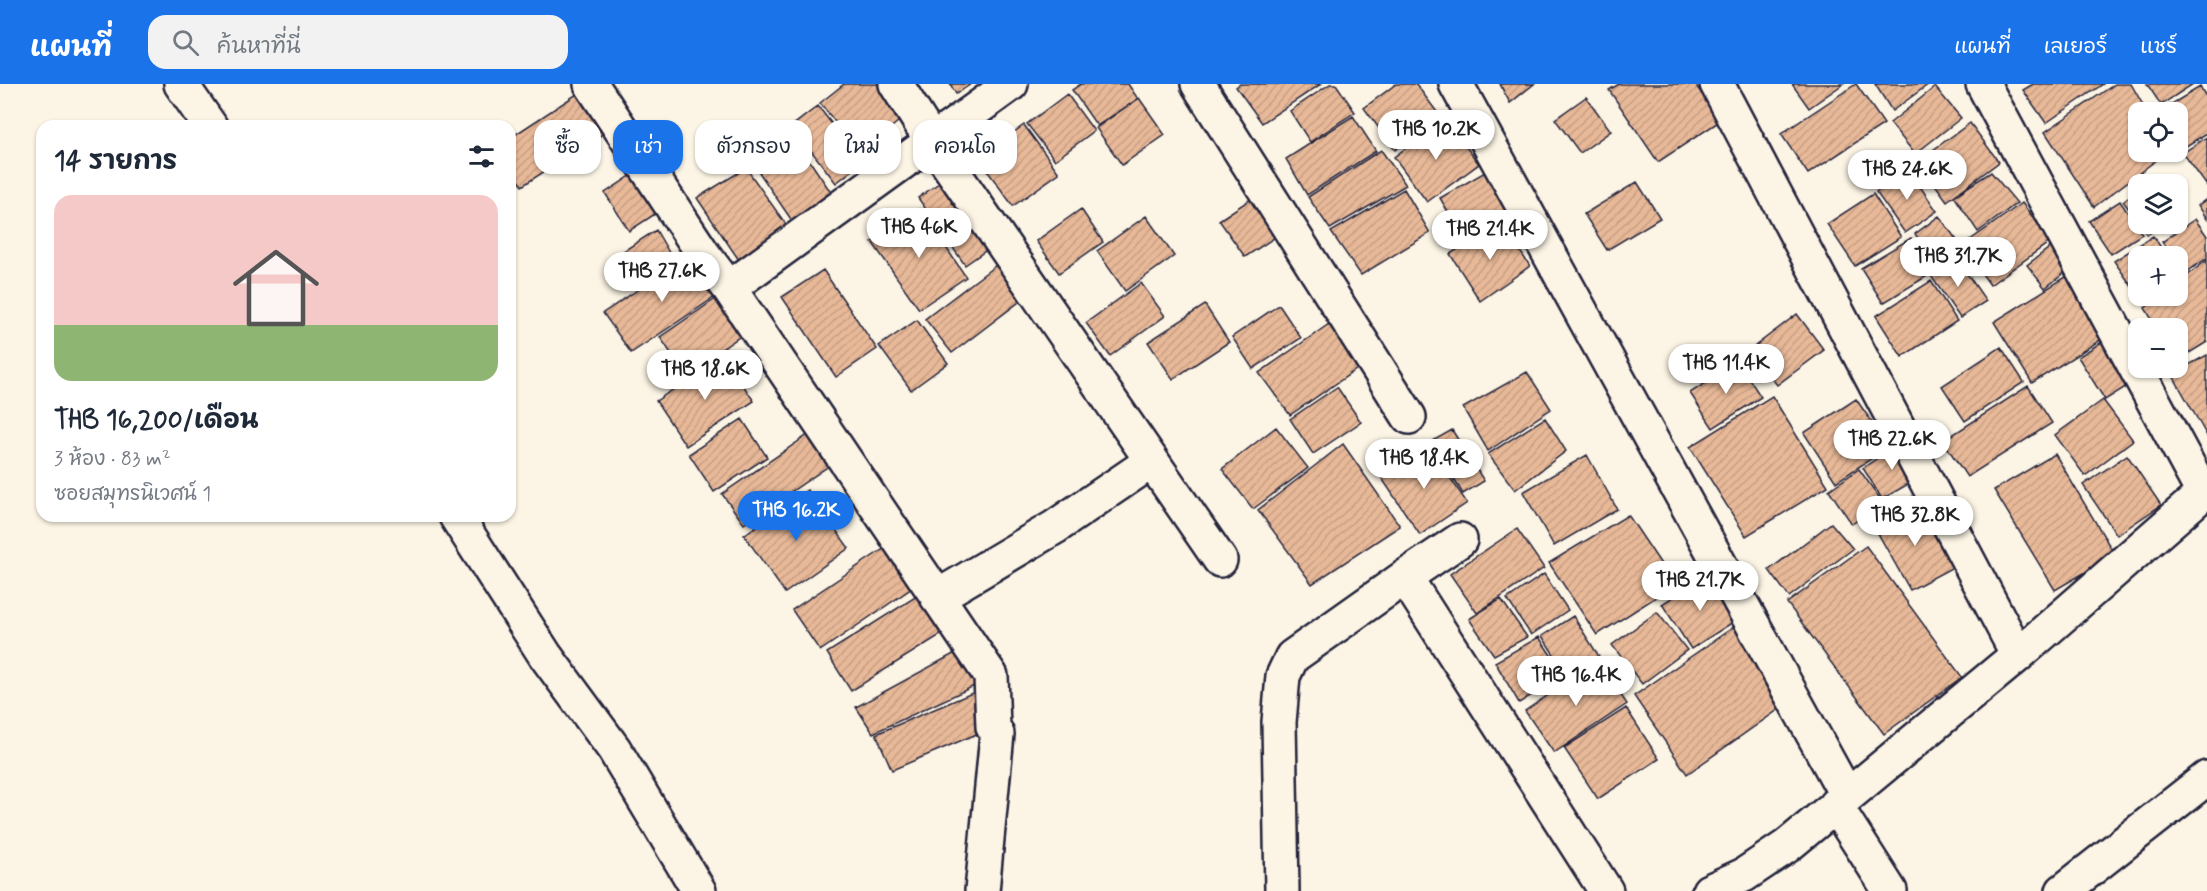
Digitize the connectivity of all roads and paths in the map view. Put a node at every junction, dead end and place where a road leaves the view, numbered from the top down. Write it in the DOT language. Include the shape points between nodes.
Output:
graph roads {
  1 [pos="181,84"];
  2 [pos="591,84"];
  3 [pos="896,84"];
  4 [pos="1011,84"];
  5 [pos="1198,84"];
  6 [pos="1456,84"];
  7 [pos="1717,84"];
  8 [pos="1983,84"];
  9 [pos="206,120"];
  10 [pos="919,120"];
  11 [pos="961,120"];
  12 [pos="913,155"];
  13 [pos="955,174"];
  14 [pos="729,288"];
  15 [pos="1409,417"];
  16 [pos="1152,461"];
  17 [pos="2205,491"];
  18 [pos="460,522"];
  19 [pos="1460,540"];
  20 [pos="1220,560"];
  21 [pos="1405,577"];
  22 [pos="937,597"];
  23 [pos="2018,655"];
  24 [pos="2207,778"];
  25 [pos="1841,801"];
  26 [pos="699,891"];
  27 [pos="982,891"];
  28 [pos="1282,891"];
  29 [pos="1606,891"];
  30 [pos="1708,891"];
  31 [pos="1890,891"];
  32 [pos="2063,891"];
  1 -- 9 [label="street"];
  2 -- 14 [label="street"];
  3 -- 10 [label="street"];
  4 -- 11 [label="street"];
  5 -- 15 [label="street"];
  6 -- 25 [label="street"];
  7 -- 23 [label="street"];
  8 -- 17 [label="street"];
  12 -- 14 [label="street"];
  13 -- 16 [label="street"];
  14 -- 22 [label="street"];
  16 -- 20 [label="street"];
  16 -- 22 [label="street" via="1055,527"];
  17 -- 23 [label="street"];
  18 -- 26 [label="street" via="545,655 614,749"];
  19 -- 21 [label="street"];
  21 -- 28 [label="street" via="1292,657 1282,676"];
  21 -- 29 [label="street"];
  22 -- 27 [label="street" via="991,676 993,727 997,734"];
  23 -- 25 [label="street"];
  24 -- 32 [label="street"];
  25 -- 30 [label="street" via="1778,852 1744,875"];
  25 -- 31 [label="street"];
}
